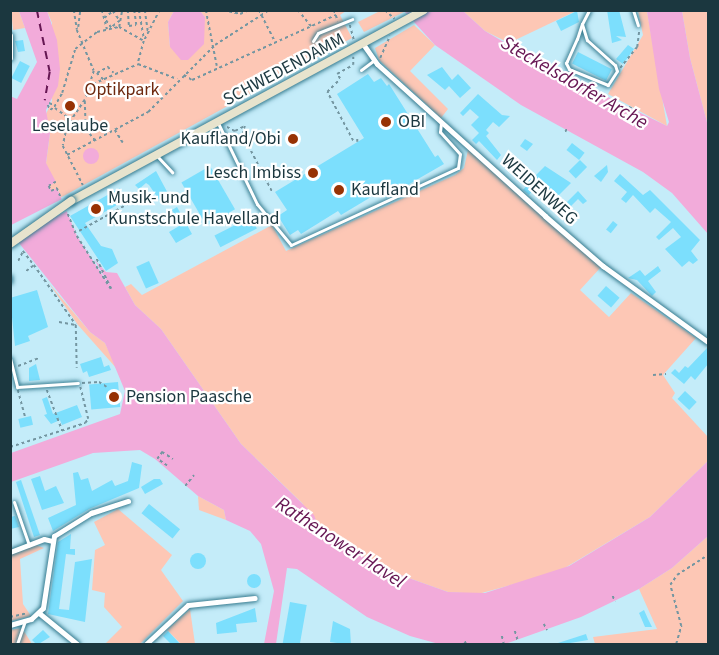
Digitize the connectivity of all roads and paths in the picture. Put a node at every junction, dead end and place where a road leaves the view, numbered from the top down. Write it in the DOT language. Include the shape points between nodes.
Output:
graph roads {
  1 [pos="80,10"];
  2 [pos="116,10"];
  3 [pos="122,10"];
  4 [pos="128,10"];
  5 [pos="134,10"];
  6 [pos="139,10"];
  7 [pos="145,10"];
  8 [pos="160,10"];
  9 [pos="206,10"];
  10 [pos="223,10"];
  11 [pos="249,10"];
  12 [pos="259,10"];
  13 [pos="269,10"];
  14 [pos="298,10"];
  15 [pos="334,10"];
  16 [pos="385,10"];
  17 [pos="424,10"];
  18 [pos="589,10"];
  19 [pos="633,10"];
  20 [pos="75,11"];
  21 [pos="107,11"];
  22 [pos="115,14"];
  23 [pos="262,14"];
  24 [pos="336,15"];
  25 [pos="104,18"];
  26 [pos="347,18"];
  27 [pos="352,19"];
  28 [pos="120,21"];
  29 [pos="339,22"];
  30 [pos="399,24"];
  31 [pos="582,24"];
  32 [pos="311,26"];
  33 [pos="638,26"];
  34 [pos="119,27"];
  35 [pos="111,28"];
  36 [pos="107,29"];
  37 [pos="77,30"];
  38 [pos="387,31"];
  39 [pos="148,33"];
  40 [pos="10,35"];
  41 [pos="144,41"];
  42 [pos="313,41"];
  43 [pos="84,42"];
  44 [pos="275,42"];
  45 [pos="363,44"];
  46 [pos="215,45"];
  47 [pos="514,50"];
  48 [pos="527,50"];
  49 [pos="351,54"];
  50 [pos="524,56"];
  51 [pos="10,58"];
  52 [pos="375,62"];
  53 [pos="532,62"];
  54 [pos="138,64"];
  55 [pos="217,67"];
  56 [pos="617,69"];
  57 [pos="361,70"];
  58 [pos="94,71"];
  59 [pos="557,72"];
  60 [pos="97,73"];
  61 [pos="114,73"];
  62 [pos="183,75"];
  63 [pos="178,79"];
  64 [pos="104,80"];
  65 [pos="92,85"];
  66 [pos="602,95"];
  67 [pos="85,100"];
  68 [pos="634,104"];
  69 [pos="54,107"];
  70 [pos="629,107"];
  71 [pos="71,119"];
  72 [pos="442,122"];
  73 [pos="218,123"];
  74 [pos="227,127"];
  75 [pos="567,128"];
  76 [pos="115,129"];
  77 [pos="565,132"];
  78 [pos="233,137"];
  79 [pos="226,139"];
  80 [pos="95,140"];
  81 [pos="353,141"];
  82 [pos="123,143"];
  83 [pos="67,155"];
  84 [pos="157,155"];
  85 [pos="172,172"];
  86 [pos="56,182"];
  87 [pos="83,185"];
  88 [pos="273,193"];
  89 [pos="135,200"];
  90 [pos="67,203"];
  91 [pos="67,212"];
  92 [pos="80,231"];
  93 [pos="13,247"];
  94 [pos="18,255"];
  95 [pos="96,258"];
  96 [pos="18,261"];
  97 [pos="34,265"];
  98 [pos="26,271"];
  99 [pos="10,276"];
  100 [pos="10,282"];
  101 [pos="59,322"];
  102 [pos="76,325"];
  103 [pos="708,342"];
  104 [pos="10,358"];
  105 [pos="39,358"];
  106 [pos="13,368"];
  107 [pos="77,368"];
  108 [pos="666,374"];
  109 [pos="653,375"];
  110 [pos="78,383"];
  111 [pos="45,385"];
  112 [pos="18,387"];
  113 [pos="107,387"];
  114 [pos="25,417"];
  115 [pos="62,431"];
  116 [pos="10,447"];
  117 [pos="173,459"];
  118 [pos="162,463"];
  119 [pos="160,465"];
  120 [pos="167,466"];
  121 [pos="194,475"];
  122 [pos="185,486"];
  123 [pos="128,501"];
  124 [pos="14,502"];
  125 [pos="52,541"];
  126 [pos="29,545"];
  127 [pos="10,552"];
  128 [pos="708,555"];
  129 [pos="613,596"];
  130 [pos="255,598"];
  131 [pos="615,602"];
  132 [pos="39,613"];
  133 [pos="10,617"];
  134 [pos="25,621"];
  135 [pos="10,624"];
  136 [pos="544,624"];
  137 [pos="547,630"];
  138 [pos="515,631"];
  139 [pos="502,636"];
  140 [pos="467,640"];
  141 [pos="518,641"];
  142 [pos="17,645"];
  143 [pos="77,645"];
  144 [pos="146,645"];
  145 [pos="464,645"];
  146 [pos="504,645"];
  147 [pos="676,645"];
  1 -- 37 [label="path"];
  2 -- 22 [label="path"];
  3 -- 28 [label="path"];
  4 -- 5 [label="path" via="129,26 136,25"];
  6 -- 41 [label="path"];
  7 -- 39 [label="path"];
  8 -- 39 [label="path"];
  9 -- 46 [label="path"];
  10 -- 11 [label="path" via="240,14"];
  12 -- 23 [label="path"];
  13 -- 23 [label="path"];
  14 -- 32 [label="path"];
  15 -- 24 [label="path"];
  16 -- 30 [label="path"];
  17 -- 30 [label="main road, SCHWEDENDAMM"];
  18 -- 31 [label="lane"];
  19 -- 33 [label="lane"];
  20 -- 37 [label="path"];
  21 -- 22 [label="path"];
  21 -- 25 [label="path"];
  21 -- 25 [label="path"];
  22 -- 28 [label="path"];
  23 -- 44 [label="path"];
  23 -- 46 [label="path"];
  24 -- 29 [label="path"];
  24 -- 32 [label="path"];
  25 -- 35 [label="path"];
  25 -- 36 [label="path"];
  26 -- 27 [label="lane"];
  26 -- 29 [label="lane"];
  26 -- 49 [label="path" via="356,37"];
  28 -- 34 [label="path"];
  28 -- 35 [label="path"];
  29 -- 42 [label="lane" via="318,33"];
  30 -- 38 [label="main road, SCHWEDENDAMM"];
  31 -- 56 [label="lane" via="586,40"];
  31 -- 56 [label="lane" via="568,67 605,86"];
  32 -- 44 [label="path"];
  33 -- 56 [label="path" via="637,47 624,66"];
  34 -- 35 [label="path"];
  34 -- 41 [label="path"];
  35 -- 36 [label="path"];
  36 -- 43 [label="path"];
  37 -- 43 [label="path"];
  38 -- 45 [label="main road, SCHWEDENDAMM"];
  38 -- 52 [label="path" via="390,37"];
  39 -- 41 [label="path"];
  40 -- 51 [label="street"];
  41 -- 54 [label="path"];
  43 -- 58 [label="path"];
  43 -- 69 [label="path" via="75,49 71,69"];
  44 -- 55 [label="path"];
  45 -- 49 [label="main road, SCHWEDENDAMM"];
  45 -- 52 [label="street, WEIDENWEG"];
  46 -- 55 [label="path"];
  46 -- 62 [label="path"];
  47 -- 50 [label="path"];
  48 -- 50 [label="path"];
  49 -- 73 [label="main road, SCHWEDENDAMM"];
  49 -- 81 [label="path" via="353,65 337,74 340,79 327,92"];
  50 -- 53 [label="path"];
  52 -- 57 [label="lane, SCHWEDENDAMM"];
  52 -- 72 [label="street, WEIDENWEG"];
  54 -- 61 [label="path"];
  54 -- 63 [label="path"];
  55 -- 62 [label="path" via="192,80"];
  58 -- 60 [label="path"];
  58 -- 65 [label="path"];
  59 -- 66 [label="path"];
  60 -- 61 [label="path" via="108,67"];
  60 -- 64 [label="path"];
  61 -- 64 [label="path"];
  62 -- 63 [label="path"];
  63 -- 76 [label="path" via="148,112"];
  64 -- 65 [label="path"];
  65 -- 67 [label="path"];
  67 -- 71 [label="path"];
  67 -- 80 [label="path" via="86,129"];
  68 -- 70 [label="path" via="633,110"];
  69 -- 69 [label="path" via="50,110 49,104 55,102"];
  69 -- 71 [label="path"];
  71 -- 83 [label="path" via="63,138"];
  72 -- 79 [label="lane" via="440,132 460,154 455,170 291,245 257,204"];
  72 -- 103 [label="street, WEIDENWEG" via="603,266"];
  73 -- 79 [label="lane"];
  73 -- 84 [label="main road, SCHWEDENDAMM"];
  74 -- 88 [label="path" via="235,131 245,126 243,135"];
  75 -- 77 [label="path"];
  76 -- 80 [label="path"];
  76 -- 82 [label="path"];
  78 -- 79 [label="lane, SCHWEDENDAMM"];
  80 -- 83 [label="path"];
  83 -- 87 [label="path"];
  84 -- 85 [label="lane"];
  84 -- 90 [label="main road, SCHWEDENDAMM"];
  86 -- 90 [label="path" via="49,186 51,191 57,188"];
  89 -- 92 [label="path"];
  90 -- 93 [label="main road, SCHWEDENDAMM, bridge"];
  91 -- 95 [label="path" via="77,236 111,289"];
  93 -- 94 [label="path"];
  94 -- 96 [label="path"];
  94 -- 97 [label="path" via="23,251"];
  97 -- 98 [label="path"];
  97 -- 102 [label="path"];
  99 -- 100 [label="lane"];
  101 -- 102 [label="path"];
  102 -- 107 [label="path"];
  104 -- 106 [label="lane"];
  105 -- 106 [label="path"];
  106 -- 112 [label="lane"];
  108 -- 109 [label="path"];
  110 -- 111 [label="lane"];
  110 -- 113 [label="path" via="99,382"];
  110 -- 115 [label="path" via="88,419"];
  111 -- 112 [label="lane"];
  111 -- 115 [label="path"];
  112 -- 114 [label="path"];
  115 -- 116 [label="path"];
  117 -- 118 [label="path" via="162,452 157,459"];
  118 -- 119 [label="path"];
  118 -- 120 [label="path"];
  121 -- 122 [label="path"];
  123 -- 125 [label="street" via="92,513 58,533"];
  124 -- 126 [label="lane"];
  125 -- 126 [label="street" via="44,539"];
  125 -- 132 [label="street"];
  126 -- 127 [label="street"];
  128 -- 147 [label="path" via="677,575 670,585 681,626"];
  129 -- 131 [label="path"];
  130 -- 144 [label="street" via="188,605"];
  132 -- 133 [label="path"];
  132 -- 134 [label="street"];
  132 -- 143 [label="street"];
  134 -- 135 [label="street"];
  134 -- 142 [label="lane"];
  136 -- 137 [label="path"];
  138 -- 141 [label="path"];
  139 -- 146 [label="path"];
  140 -- 145 [label="path"];
}
